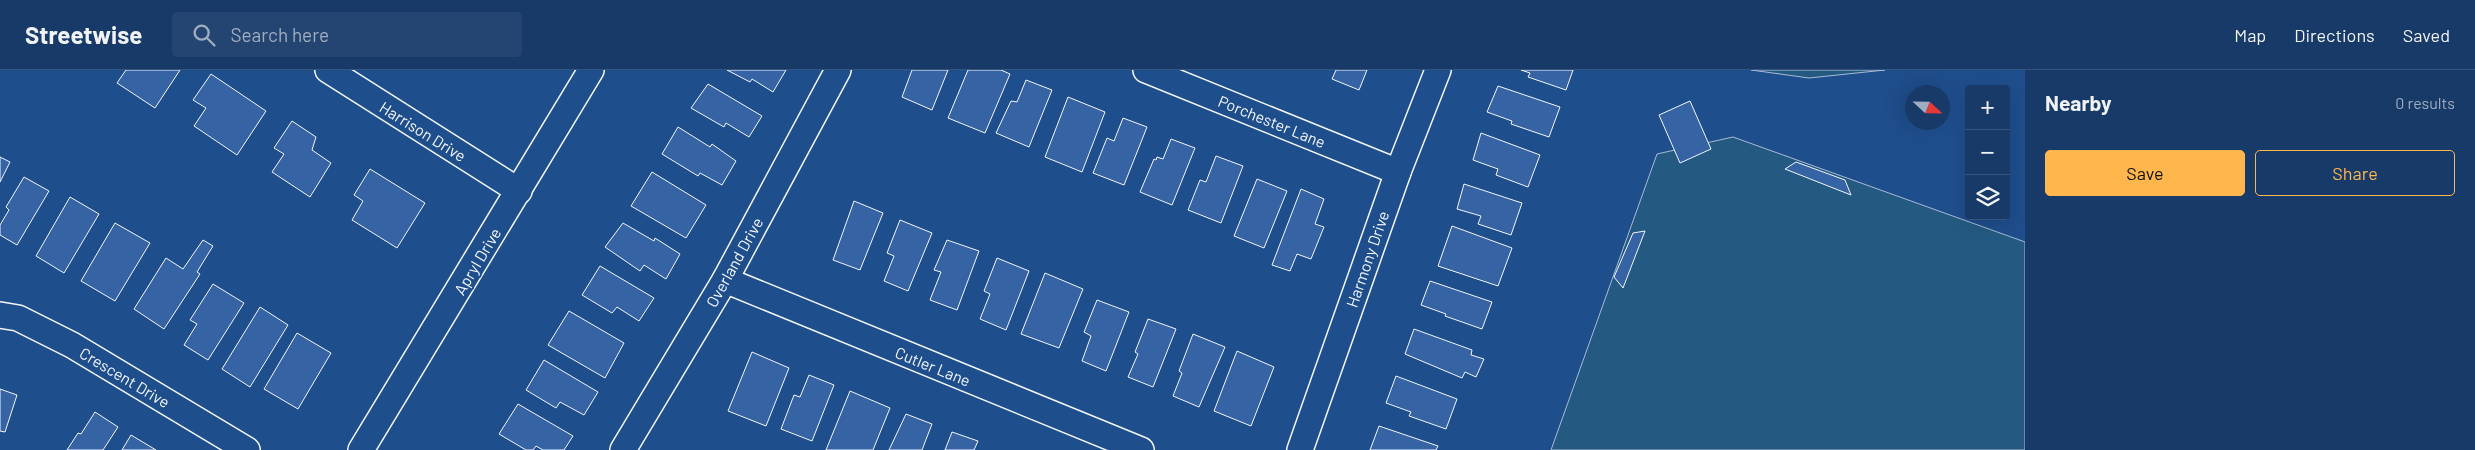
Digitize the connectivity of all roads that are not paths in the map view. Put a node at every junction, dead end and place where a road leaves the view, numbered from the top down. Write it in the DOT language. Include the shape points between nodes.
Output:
graph roads {
  1 [pos="328,70"];
  2 [pos="591,70"];
  3 [pos="838,70"];
  4 [pos="1146,70"];
  5 [pos="1438,70"];
  6 [pos="1398,172"];
  7 [pos="519,191"];
  8 [pos="725,280"];
  9 [pos="0,315"];
  10 [pos="247,450"];
  11 [pos="361,450"];
  12 [pos="622,450"];
  13 [pos="1141,450"];
  14 [pos="1300,450"];
  1 -- 7 [label="street, Harrison Drive"];
  2 -- 7 [label="street, Apryl Drive"];
  3 -- 8 [label="street, Overland Drive"];
  4 -- 6 [label="street, Porchester Lane"];
  5 -- 6 [label="street, Harmony Drive"];
  6 -- 14 [label="street, Harmony Drive"];
  7 -- 11 [label="street, Apryl Drive"];
  8 -- 12 [label="street, Overland Drive"];
  8 -- 13 [label="street, Cutler Lane"];
  9 -- 10 [label="street, Crescent Drive" via="18,318 72,345"];
}
